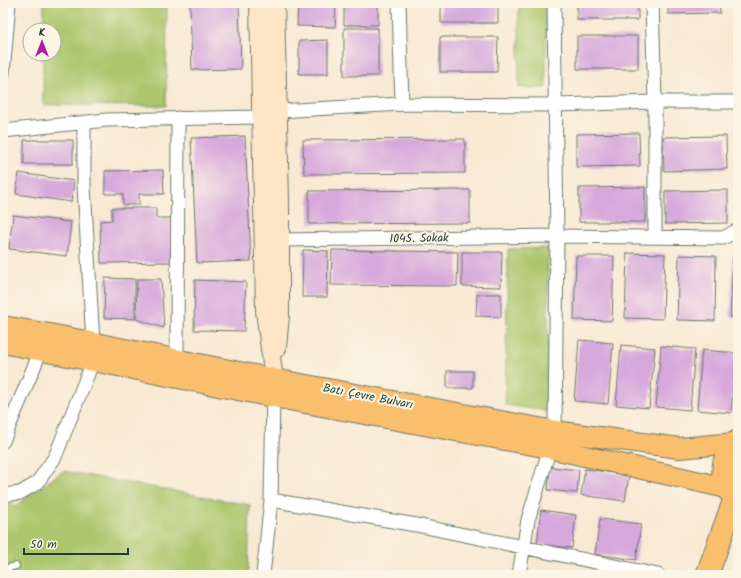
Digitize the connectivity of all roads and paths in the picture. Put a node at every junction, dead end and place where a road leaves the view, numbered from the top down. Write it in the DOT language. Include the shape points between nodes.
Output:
graph roads {
  1 [pos="9,3"];
  2 [pos="259,3"];
  3 [pos="275,3"];
  4 [pos="399,3"];
  5 [pos="554,3"];
  6 [pos="652,3"];
  7 [pos="4,41"];
  8 [pos="3,73"];
  9 [pos="655,102"];
  10 [pos="738,102"];
  11 [pos="402,104"];
  12 [pos="556,105"];
  13 [pos="278,111"];
  14 [pos="260,117"];
  15 [pos="178,118"];
  16 [pos="84,122"];
  17 [pos="3,131"];
  18 [pos="738,230"];
  19 [pos="557,236"];
  20 [pos="655,237"];
  21 [pos="280,240"];
  22 [pos="3,326"];
  23 [pos="3,343"];
  24 [pos="41,350"];
  25 [pos="93,352"];
  26 [pos="177,360"];
  27 [pos="274,388"];
  28 [pos="552,440"];
  29 [pos="3,441"];
  30 [pos="736,442"];
  31 [pos="3,495"];
  32 [pos="734,495"];
  33 [pos="271,500"];
  34 [pos="524,548"];
  35 [pos="16,566"];
  36 [pos="3,569"];
  37 [pos="263,575"];
  38 [pos="520,575"];
  39 [pos="658,575"];
  40 [pos="707,575"];
  1 -- 7 [label="street"];
  2 -- 14 [label="street"];
  3 -- 13 [label="street"];
  4 -- 11 [label="street"];
  5 -- 12 [label="street"];
  6 -- 9 [label="street"];
  7 -- 8 [label="street"];
  9 -- 10 [label="street"];
  9 -- 12 [label="street"];
  9 -- 20 [label="street"];
  11 -- 12 [label="street"];
  11 -- 13 [label="street"];
  12 -- 19 [label="street"];
  13 -- 14 [label="street"];
  13 -- 21 [label="street"];
  14 -- 15 [label="street"];
  14 -- 27 [label="street" via="265,312"];
  15 -- 16 [label="street"];
  15 -- 26 [label="street"];
  16 -- 17 [label="street"];
  16 -- 25 [label="street" via="84,186"];
  18 -- 20 [label="street, 1045. Sokak" via="723,238"];
  19 -- 20 [label="street, 1045. Sokak"];
  19 -- 21 [label="street, 1045. Sokak"];
  19 -- 28 [label="street"];
  21 -- 27 [label="street" via="280,315"];
  22 -- 25 [label="main road, Batı Çevre Bulvarı" via="50,334"];
  23 -- 24 [label="main road, Batı Çevre Bulvarı"];
  24 -- 25 [label="main road, Batı Çevre Bulvarı"];
  24 -- 29 [label="street"];
  25 -- 26 [label="main road, Batı Çevre Bulvarı"];
  25 -- 27 [label="main road, Batı Çevre Bulvarı"];
  25 -- 31 [label="street" via="54,457 37,484 20,493"];
  26 -- 27 [label="main road, Batı Çevre Bulvarı"];
  27 -- 28 [label="main road, Batı Çevre Bulvarı"];
  27 -- 33 [label="street"];
  28 -- 30 [label="main road, Batı Çevre Bulvarı" via="678,448"];
  28 -- 32 [label="main road, Batı Çevre Bulvarı"];
  28 -- 34 [label="street" via="528,520"];
  30 -- 32 [label="highway" via="727,453 724,464 724,476"];
  32 -- 40 [label="highway"];
  33 -- 34 [label="street" via="416,525"];
  33 -- 37 [label="street"];
  34 -- 38 [label="street"];
  34 -- 39 [label="street"];
  35 -- 36 [label="lane"];
}
